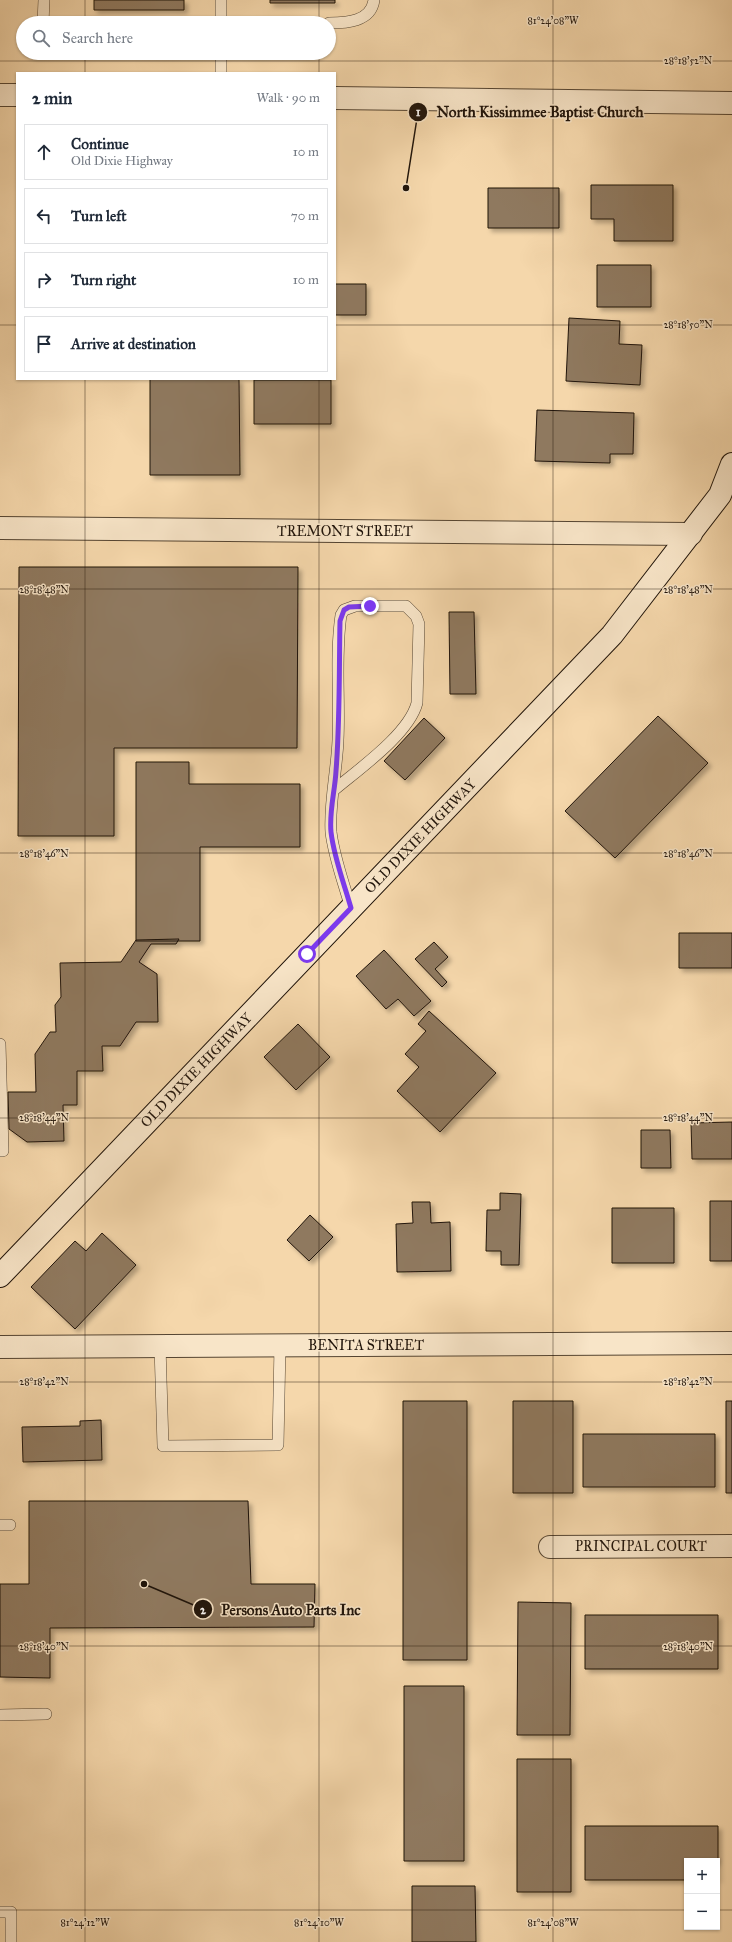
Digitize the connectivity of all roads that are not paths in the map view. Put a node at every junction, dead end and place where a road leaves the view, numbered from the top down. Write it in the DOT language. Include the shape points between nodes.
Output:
graph roads {
  1 [pos="44,0"];
  2 [pos="221,0"];
  3 [pos="374,0"];
  4 [pos="43,16"];
  5 [pos="221,16"];
  6 [pos="336,23"];
  7 [pos="221,60"];
  8 [pos="221,72"];
  9 [pos="0,95"];
  10 [pos="16,95"];
  11 [pos="336,98"];
  12 [pos="732,103"];
  13 [pos="732,464"];
  14 [pos="726,496"];
  15 [pos="0,528"];
  16 [pos="691,534"];
  17 [pos="334,790"];
  18 [pos="351,908"];
  19 [pos="0,1044"];
  20 [pos="0,1151"];
  21 [pos="0,1276"];
  22 [pos="732,1343"];
  23 [pos="160,1346"];
  24 [pos="280,1346"];
  25 [pos="0,1347"];
  26 [pos="732,1546"];
  27 [pos="550,1547"];
  28 [pos="46,1714"];
  29 [pos="0,1715"];
  30 [pos="0,1912"];
  31 [pos="11,1942"];
  1 -- 4 [label="lane"];
  2 -- 5 [label="lane"];
  3 -- 6 [label="lane" via="370,11 360,19"];
  7 -- 8 [label="lane"];
  9 -- 10 [label="street"];
  11 -- 12 [label="street"];
  13 -- 14 [label="street, OLD DIXIE HIGHWAY"];
  14 -- 16 [label="street, OLD DIXIE HIGHWAY"];
  15 -- 16 [label="street, TREMONT STREET"];
  16 -- 18 [label="street, OLD DIXIE HIGHWAY" via="612,636"];
  17 -- 17 [label="lane" via="341,615 344,610 355,606 406,606 416,616 419,624 415,711 398,734"];
  17 -- 18 [label="lane" via="331,831"];
  18 -- 21 [label="street, OLD DIXIE HIGHWAY"];
  19 -- 20 [label="lane" via="3,1151"];
  22 -- 24 [label="street, BENITA STREET"];
  23 -- 24 [label="street, BENITA STREET"];
  23 -- 24 [label="lane" via="162,1446 278,1445"];
  23 -- 25 [label="street, BENITA STREET"];
  26 -- 27 [label="street, PRINCIPAL COURT"];
  28 -- 29 [label="lane"];
  30 -- 31 [label="lane" via="10,1912"];
}
